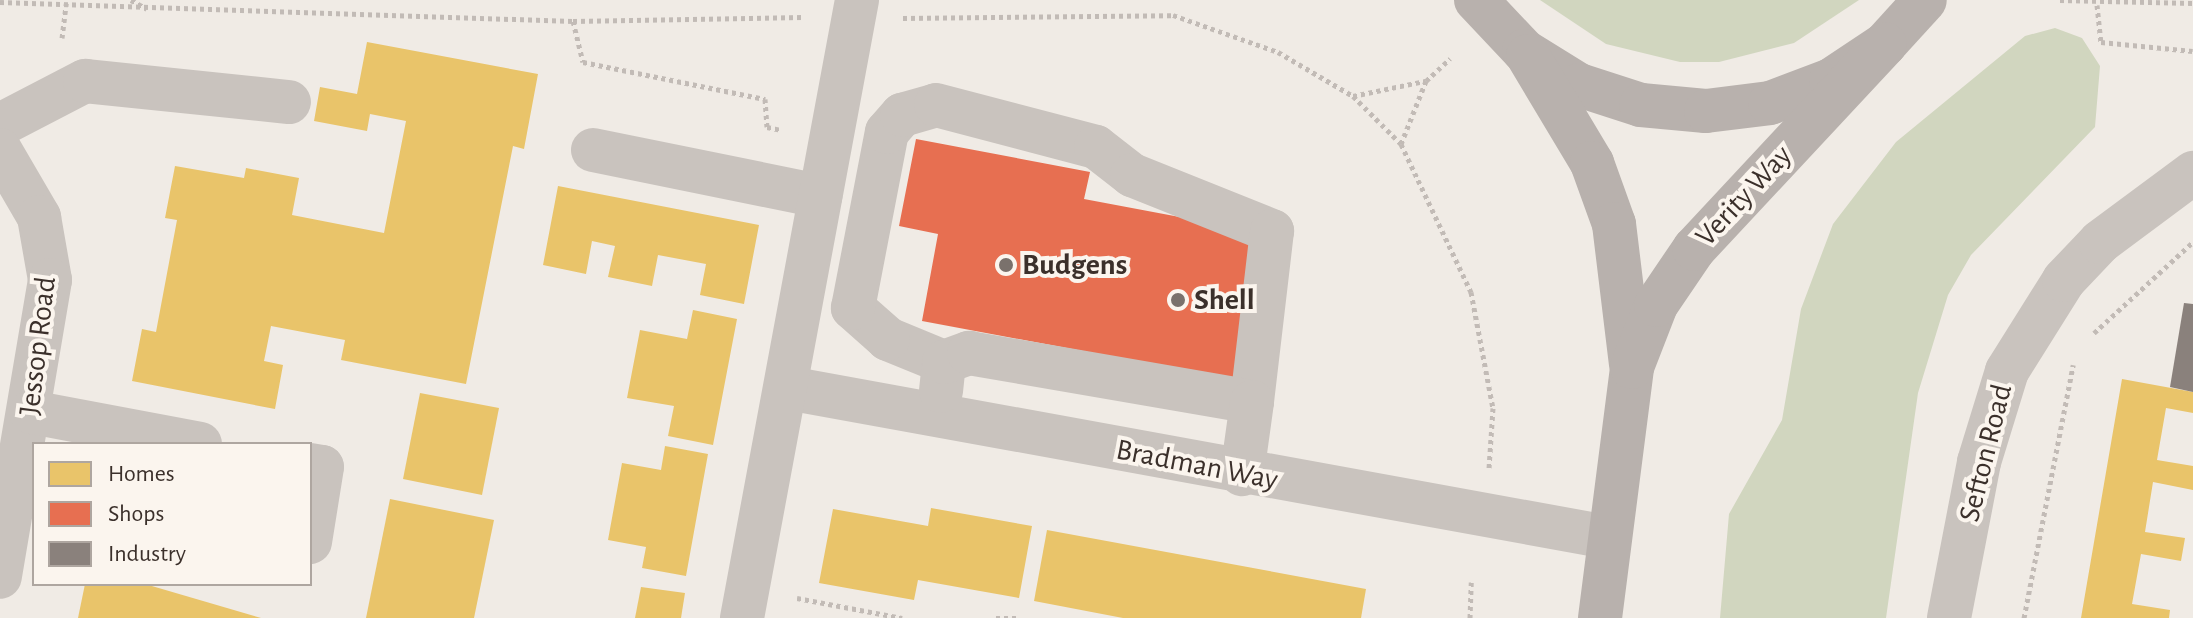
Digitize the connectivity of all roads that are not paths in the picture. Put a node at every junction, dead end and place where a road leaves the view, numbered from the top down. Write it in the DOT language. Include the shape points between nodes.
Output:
graph roads {
  1 [pos="1476,0"];
  2 [pos="1926,3"];
  3 [pos="838,8"];
  4 [pos="1885,44"];
  5 [pos="1524,51"];
  6 [pos="289,102"];
  7 [pos="0,125"];
  8 [pos="0,150"];
  9 [pos="593,150"];
  10 [pos="2193,173"];
  11 [pos="820,196"];
  12 [pos="944,362"];
  13 [pos="1632,367"];
  14 [pos="788,388"];
  15 [pos="1252,402"];
  16 [pos="31,412"];
  17 [pos="939,417"];
  18 [pos="189,442"];
  19 [pos="312,465"];
  20 [pos="1242,474"];
  21 [pos="312,530"];
  22 [pos="1607,537"];
  23 [pos="1,561"];
  24 [pos="745,603"];
  25 [pos="1600,618"];
  26 [pos="1949,618"];
  1 -- 5 [label="main road"];
  2 -- 4 [label="main road"];
  3 -- 11 [label="street"];
  4 -- 5 [label="main road" via="1831,80 1770,103 1706,111 1641,105 1579,85"];
  4 -- 13 [label="main road, Verity Way" via="1694,249 1656,305"];
  5 -- 13 [label="main road, Verity Way" via="1592,163 1614,224"];
  6 -- 7 [label="street" via="85,81"];
  8 -- 16 [label="street, Jessop Road" via="24,180 48,248 46,323"];
  9 -- 11 [label="street"];
  10 -- 26 [label="street, Sefton Road" via="2100,242 2046,306 2007,371 1979,462"];
  11 -- 14 [label="street"];
  12 -- 15 [label="street" via="969,353"];
  12 -- 15 [label="street" via="888,339 853,308 887,132 902,115 936,105 1096,147 1132,175 1272,231"];
  12 -- 17 [label="street"];
  13 -- 22 [label="main road, Verity Way"];
  14 -- 17 [label="street, Bradman Way"];
  14 -- 24 [label="street"];
  15 -- 20 [label="street"];
  16 -- 18 [label="street"];
  16 -- 23 [label="street, Jessop Road"];
  17 -- 20 [label="street, Bradman Way"];
  19 -- 21 [label="street" via="322,467"];
  20 -- 22 [label="street, Bradman Way"];
  22 -- 25 [label="main road, Verity Way"];
}
